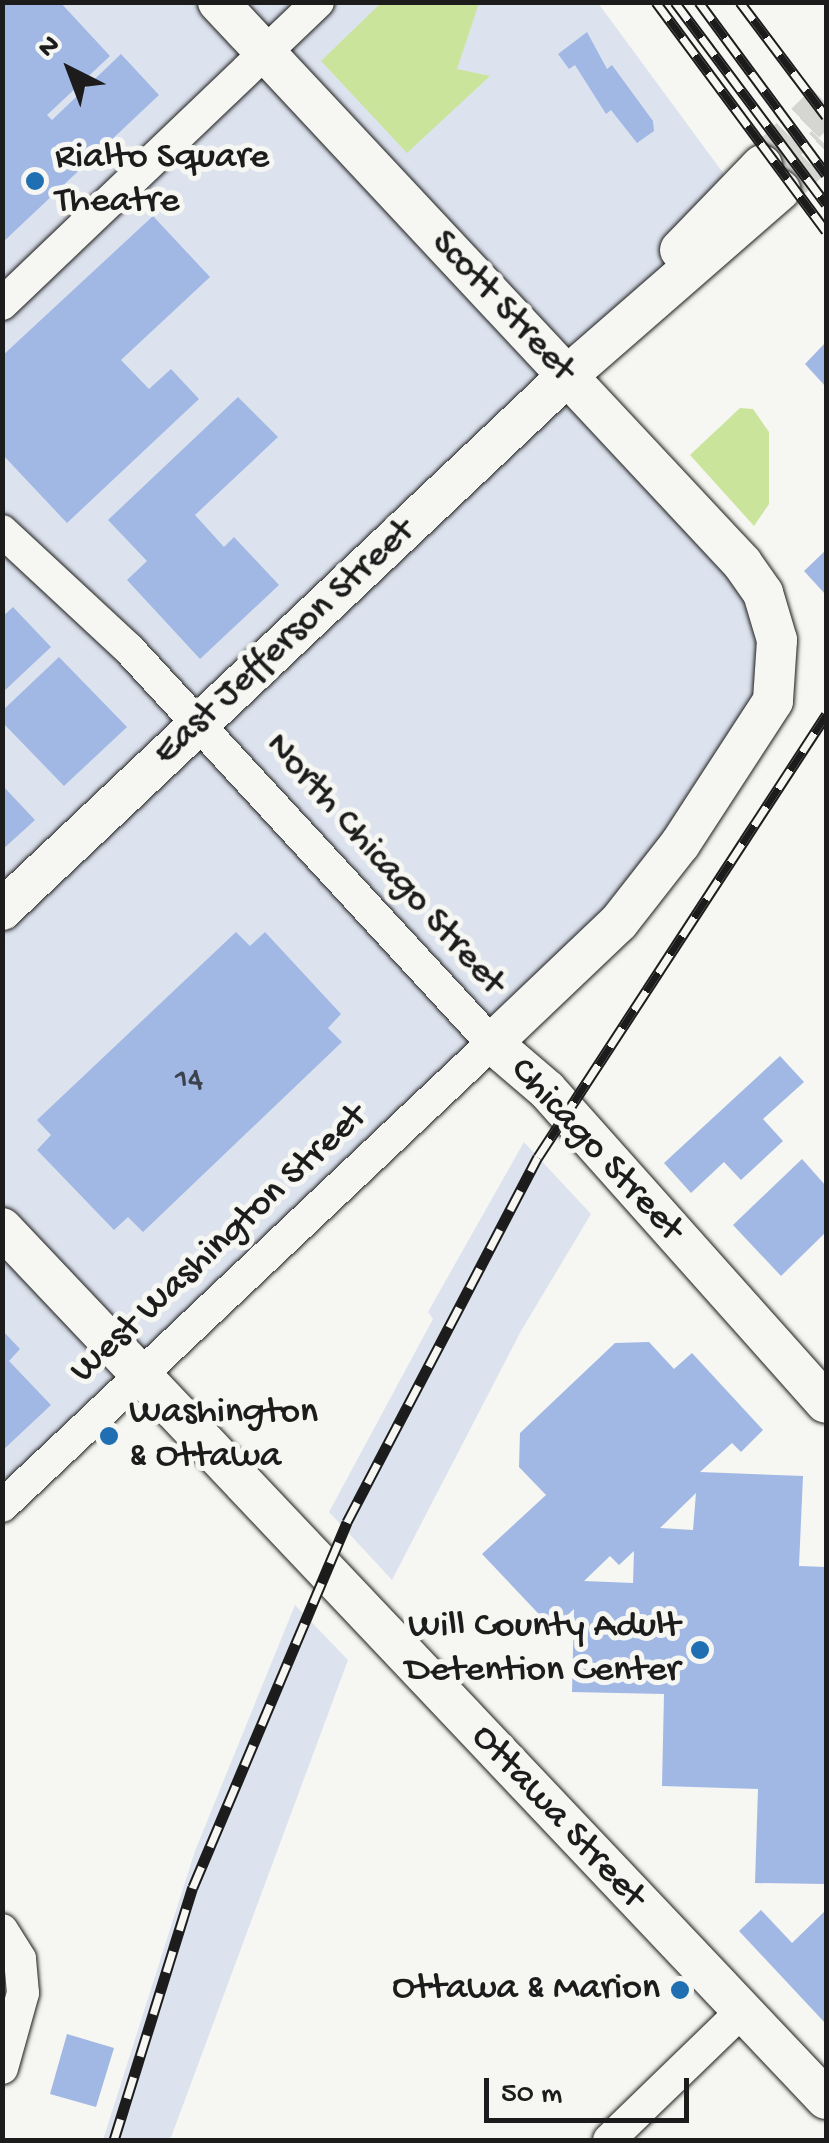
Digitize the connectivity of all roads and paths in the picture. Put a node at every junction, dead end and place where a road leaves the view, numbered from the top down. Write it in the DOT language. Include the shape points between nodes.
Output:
graph roads {
  1 [pos="218,2"];
  2 [pos="318,2"];
  3 [pos="265,53"];
  4 [pos="771,177"];
  5 [pos="2,304"];
  6 [pos="567,376"];
  7 [pos="2,531"];
  8 [pos="200,724"];
  9 [pos="2,910"];
  10 [pos="492,1044"];
  11 [pos="2,1228"];
  12 [pos="141,1374"];
  13 [pos="826,1404"];
  14 [pos="2,1506"];
  15 [pos="2,1930"];
  16 [pos="740,2014"];
  17 [pos="2,2068"];
  18 [pos="826,2099"];
  19 [pos="610,2140"];
  1 -- 3 [label="main road, Scott Street"];
  2 -- 3 [label="street"];
  3 -- 5 [label="street"];
  3 -- 6 [label="main road, Scott Street"];
  4 -- 6 [label="main road, East Jefferson Street"];
  6 -- 8 [label="main road, East Jefferson Street"];
  6 -- 10 [label="main road, Scott Street" via="742,563 763,593 778,660 765,716 618,922"];
  7 -- 8 [label="street, North Chicago Street"];
  8 -- 9 [label="main road, East Jefferson Street"];
  8 -- 10 [label="street, North Chicago Street"];
  10 -- 12 [label="street, West Washington Street"];
  10 -- 13 [label="main road, Chicago Street" via="527,1107 601,1186 724,1292"];
  11 -- 12 [label="main road, Ottawa Street"];
  12 -- 14 [label="street, West Washington Street"];
  12 -- 16 [label="main road, Ottawa Street"];
  15 -- 17 [label="street" via="20,1959 19,2022"];
  16 -- 18 [label="main road, Ottawa Street"];
  16 -- 19 [label="street"];
}
